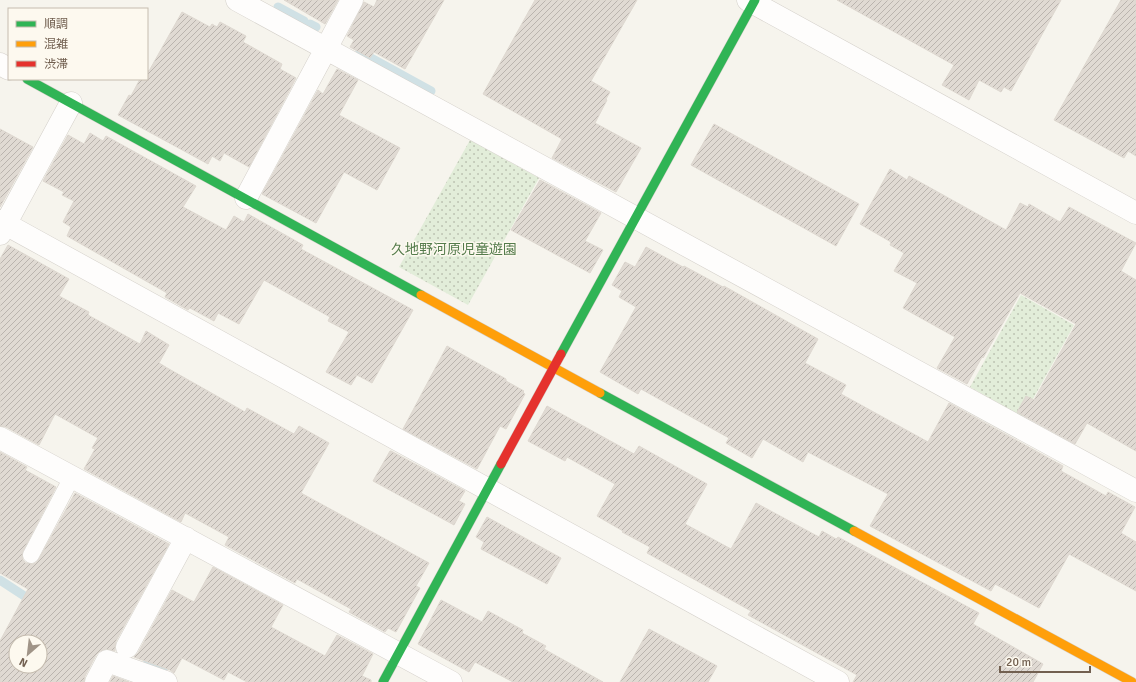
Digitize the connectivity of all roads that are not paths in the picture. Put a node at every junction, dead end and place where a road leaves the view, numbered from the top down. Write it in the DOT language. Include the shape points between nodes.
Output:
graph roads {
  1 [pos="238,0"];
  2 [pos="352,0"];
  3 [pos="752,1"];
  4 [pos="326,48"];
  5 [pos="29,80"];
  6 [pos="71,103"];
  7 [pos="246,198"];
  8 [pos="1136,213"];
  9 [pos="635,217"];
  10 [pos="2,226"];
  11 [pos="554,368"];
  12 [pos="0,438"];
  13 [pos="72,477"];
  14 [pos="488,489"];
  15 [pos="1136,491"];
  16 [pos="186,538"];
  17 [pos="31,555"];
  18 [pos="127,647"];
  19 [pos="398,653"];
  20 [pos="96,682"];
  21 [pos="166,682"];
  22 [pos="383,682"];
  23 [pos="451,682"];
  24 [pos="838,682"];
  25 [pos="1132,682"];
  1 -- 4 [label="street"];
  2 -- 4 [label="street"];
  3 -- 8 [label="street"];
  3 -- 9 [label="street"];
  4 -- 7 [label="street"];
  4 -- 9 [label="street"];
  5 -- 6 [label="street"];
  6 -- 7 [label="street"];
  6 -- 10 [label="street"];
  7 -- 11 [label="street"];
  9 -- 11 [label="street"];
  9 -- 15 [label="street"];
  10 -- 14 [label="street"];
  11 -- 14 [label="street"];
  11 -- 25 [label="street"];
  12 -- 13 [label="street"];
  13 -- 16 [label="street"];
  13 -- 17 [label="lane"];
  14 -- 19 [label="street"];
  14 -- 24 [label="street"];
  16 -- 18 [label="street"];
  16 -- 19 [label="street"];
  19 -- 22 [label="street"];
  19 -- 23 [label="street"];
  20 -- 21 [label="street" via="107,661"];
}
